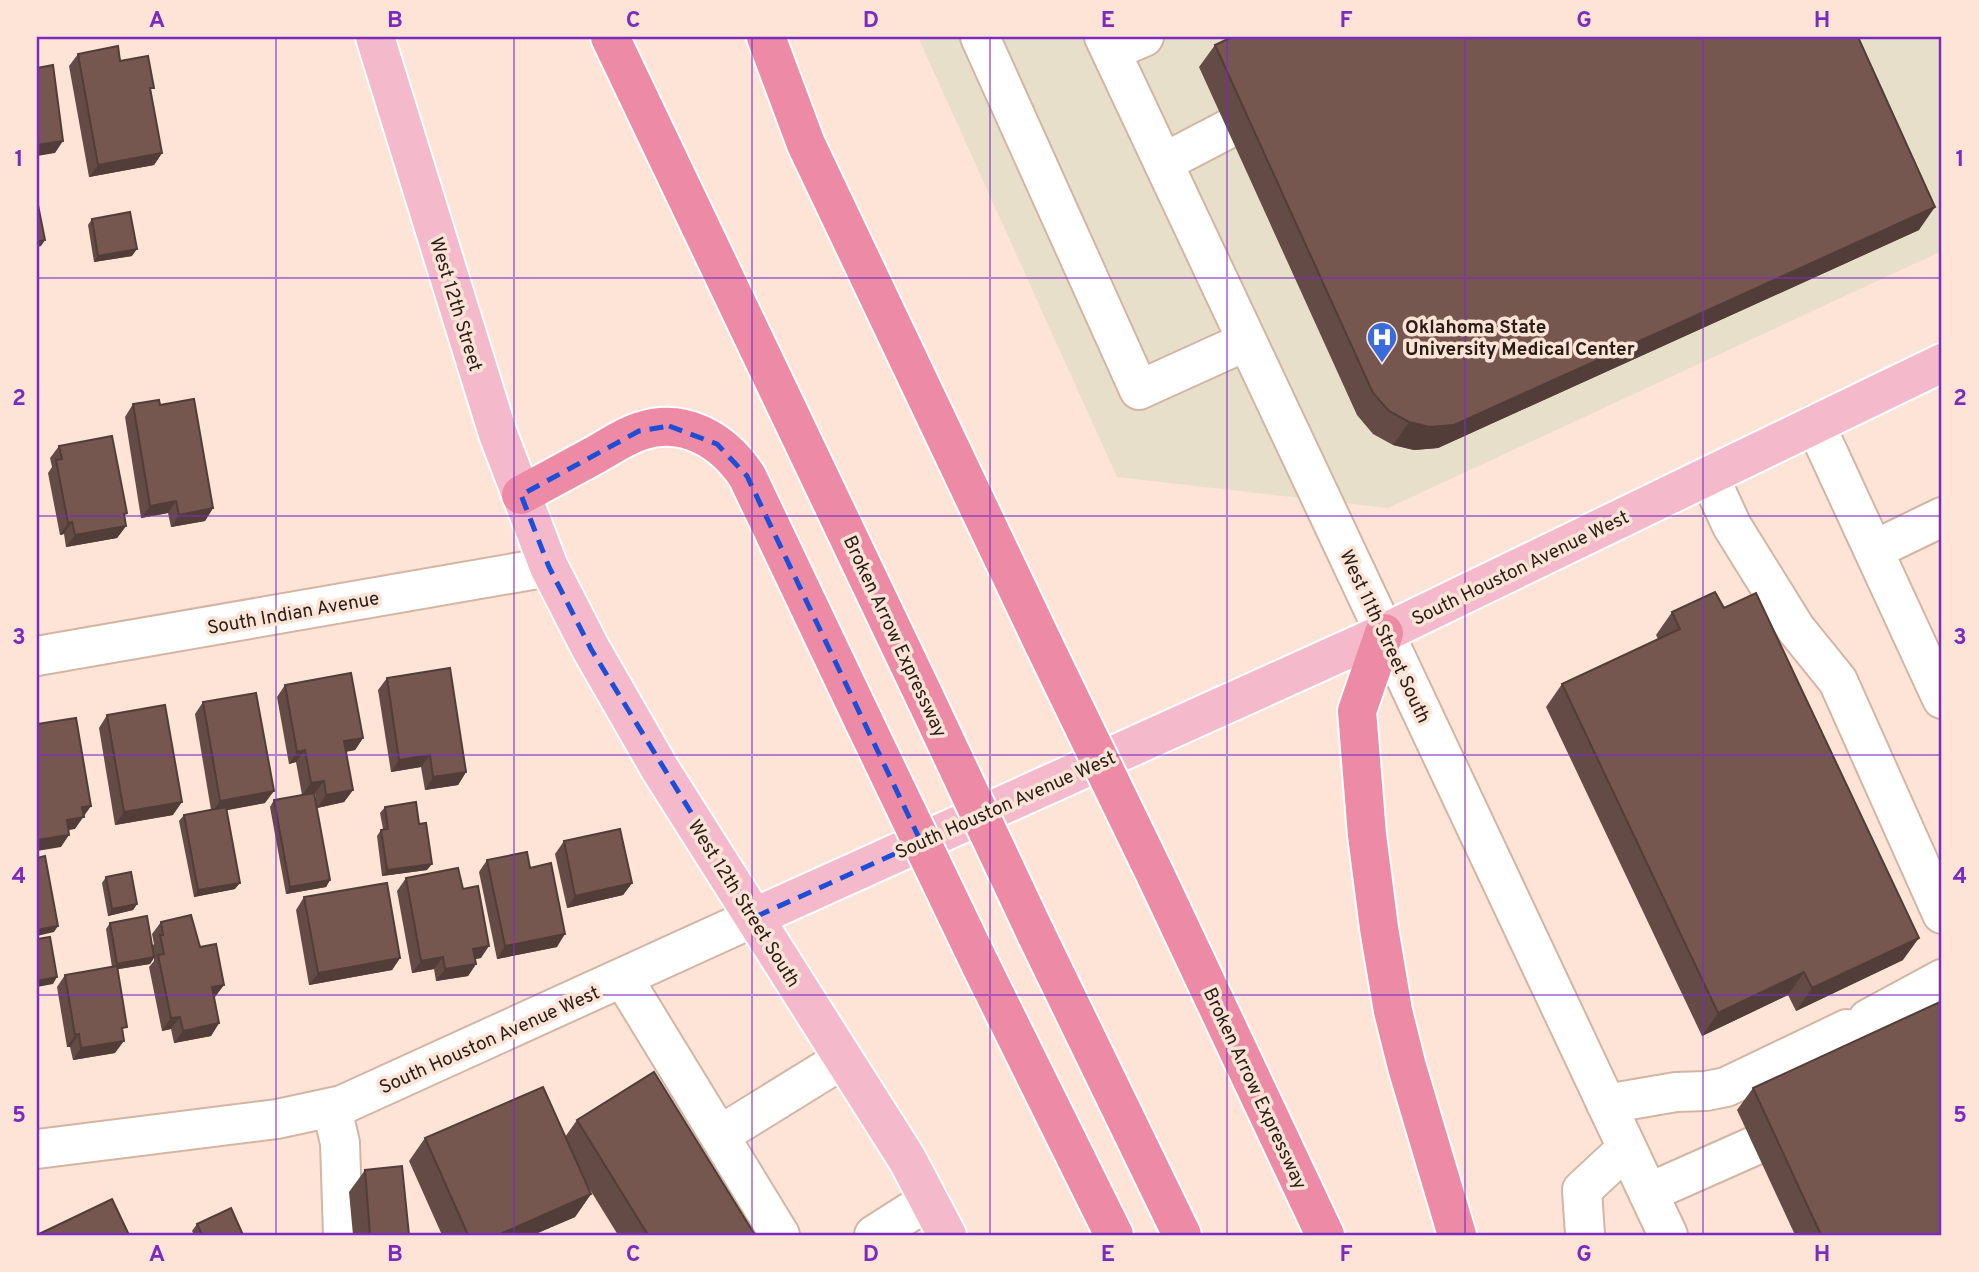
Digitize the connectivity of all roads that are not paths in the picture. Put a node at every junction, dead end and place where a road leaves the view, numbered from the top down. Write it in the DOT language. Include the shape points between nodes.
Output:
graph roads {
  1 [pos="375,37"];
  2 [pos="610,37"];
  3 [pos="738,37"];
  4 [pos="766,37"];
  5 [pos="980,37"];
  6 [pos="1120,42"];
  7 [pos="1228,129"];
  8 [pos="806,144"];
  9 [pos="1163,163"];
  10 [pos="1247,341"];
  11 [pos="1942,363"];
  12 [pos="1815,424"];
  13 [pos="1709,476"];
  14 [pos="521,495"];
  15 [pos="1942,517"];
  16 [pos="1874,550"];
  17 [pos="549,567"];
  18 [pos="1384,633"];
  19 [pos="37,656"];
  20 [pos="1942,699"];
  21 [pos="1942,914"];
  22 [pos="755,917"];
  23 [pos="624,978"];
  24 [pos="1942,979"];
  25 [pos="843,1059"];
  26 [pos="1606,1104"];
  27 [pos="332,1108"];
  28 [pos="720,1135"];
  29 [pos="1754,1146"];
  30 [pos="1627,1148"];
  31 [pos="37,1149"];
  32 [pos="1648,1193"];
  33 [pos="929,1200"];
  34 [pos="343,1235"];
  35 [pos="780,1235"];
  36 [pos="874,1235"];
  37 [pos="947,1235"];
  38 [pos="1114,1235"];
  39 [pos="1182,1235"];
  40 [pos="1325,1235"];
  41 [pos="1457,1235"];
  42 [pos="1585,1235"];
  43 [pos="1668,1235"];
  1 -- 14 [label="main road, West 12th Street"];
  2 -- 39 [label="highway, Broken Arrow Expressway, bridge"];
  3 -- 8 [label="highway"];
  4 -- 8 [label="highway"];
  5 -- 10 [label="street" via="1139,390"];
  6 -- 9 [label="street, West 11th Street South"];
  7 -- 9 [label="street"];
  8 -- 40 [label="highway, Broken Arrow Expressway, bridge"];
  9 -- 10 [label="street, West 11th Street South"];
  10 -- 18 [label="street, West 11th Street South"];
  11 -- 12 [label="main road, South Houston Avenue West"];
  12 -- 13 [label="main road, South Houston Avenue West"];
  12 -- 16 [label="street"];
  13 -- 18 [label="main road, South Houston Avenue West"];
  13 -- 21 [label="street" via="1732,526 1788,618 1838,681"];
  14 -- 17 [label="main road, West 12th Street"];
  14 -- 38 [label="highway, bridge" via="639,431 669,426 693,431 734,456"];
  15 -- 16 [label="street"];
  16 -- 20 [label="street"];
  17 -- 19 [label="street, South Indian Avenue"];
  17 -- 22 [label="main road, West 12th Street South" via="660,769"];
  18 -- 22 [label="main road, South Houston Avenue West"];
  18 -- 26 [label="street, West 11th Street South"];
  18 -- 41 [label="highway" via="1357,711 1367,835 1393,1011"];
  22 -- 23 [label="street, South Houston Avenue West"];
  22 -- 25 [label="main road, West 12th Street South"];
  23 -- 27 [label="street, South Houston Avenue West"];
  23 -- 28 [label="street"];
  24 -- 26 [label="street" via="1726,1087"];
  25 -- 28 [label="street"];
  25 -- 33 [label="main road, West 12th Street South"];
  26 -- 30 [label="street, West 11th Street South"];
  27 -- 31 [label="street, South Houston Avenue West"];
  27 -- 34 [label="street" via="340,1143"];
  28 -- 35 [label="street"];
  29 -- 32 [label="street"];
  30 -- 32 [label="street, West 11th Street South"];
  30 -- 42 [label="street" via="1582,1190"];
  32 -- 43 [label="street, West 11th Street South"];
  33 -- 36 [label="street"];
  33 -- 37 [label="main road, West 12th Street South"];
}
